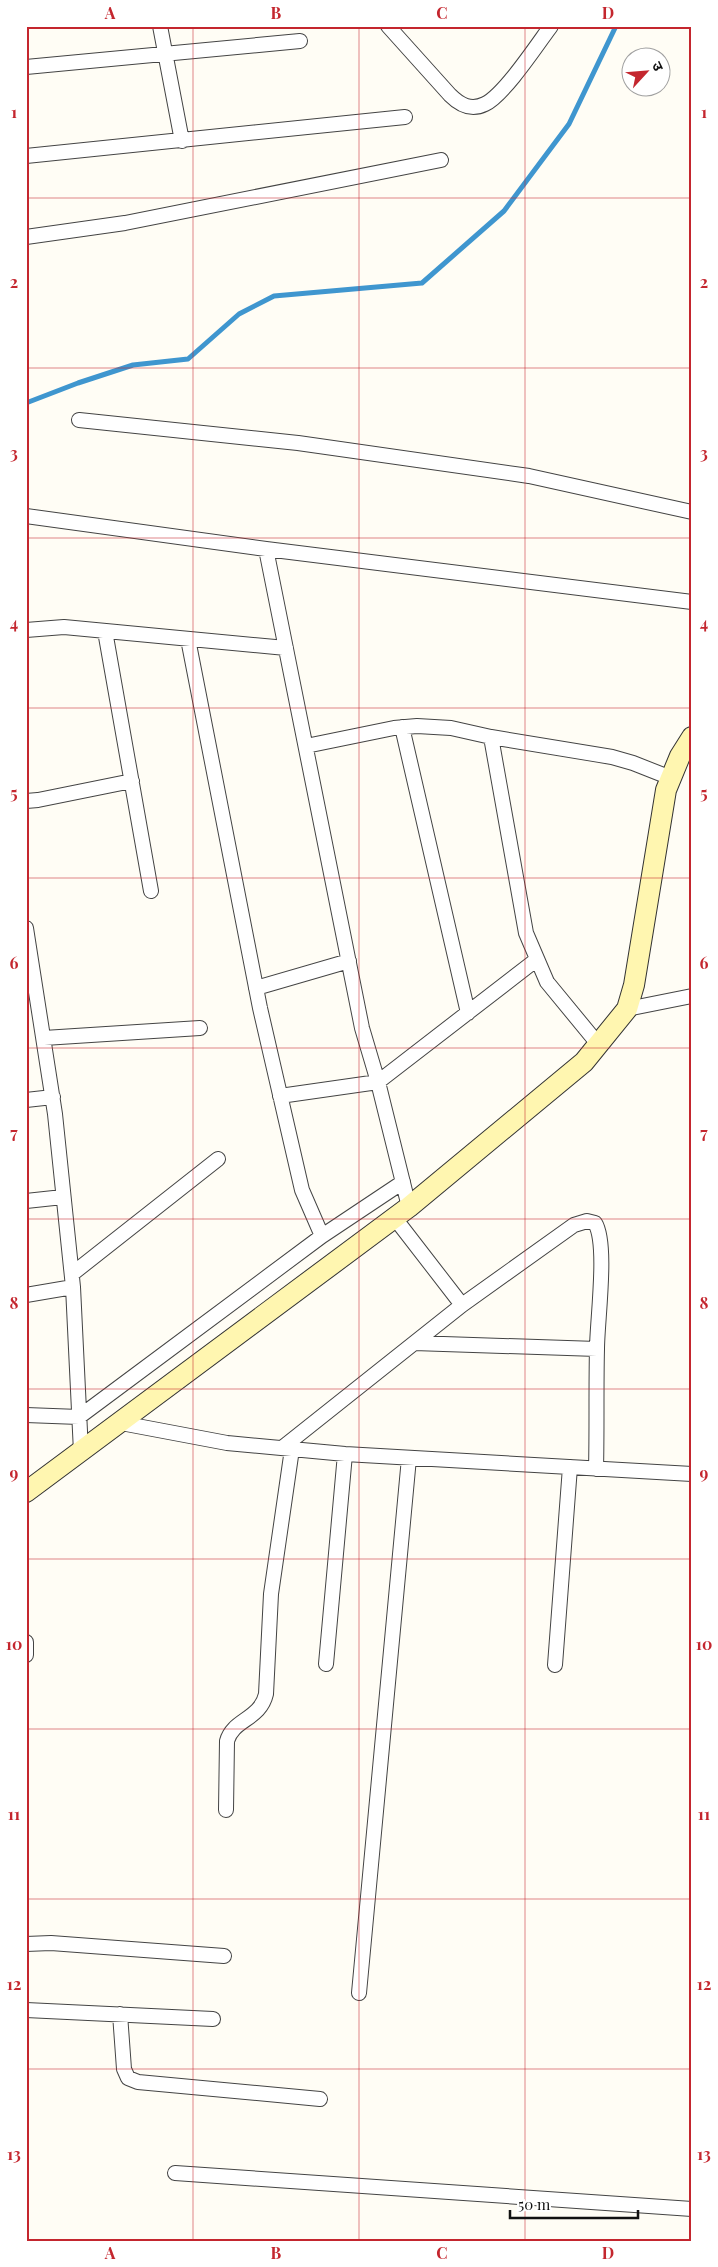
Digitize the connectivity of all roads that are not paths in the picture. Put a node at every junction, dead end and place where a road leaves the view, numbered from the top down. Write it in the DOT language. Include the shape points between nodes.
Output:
graph roads {
  1 [pos="160,26"];
  2 [pos="388,26"];
  3 [pos="551,26"];
  4 [pos="300,42"];
  5 [pos="164,54"];
  6 [pos="26,67"];
  7 [pos="405,117"];
  8 [pos="182,141"];
  9 [pos="26,156"];
  10 [pos="441,160"];
  11 [pos="26,237"];
  12 [pos="79,420"];
  13 [pos="692,512"];
  14 [pos="26,516"];
  15 [pos="266,549"];
  16 [pos="692,602"];
  17 [pos="26,630"];
  18 [pos="105,631"];
  19 [pos="188,639"];
  20 [pos="286,648"];
  21 [pos="402,727"];
  22 [pos="491,737"];
  23 [pos="692,737"];
  24 [pos="306,746"];
  25 [pos="671,778"];
  26 [pos="132,781"];
  27 [pos="26,801"];
  28 [pos="151,891"];
  29 [pos="26,928"];
  30 [pos="536,960"];
  31 [pos="349,961"];
  32 [pos="256,988"];
  33 [pos="692,996"];
  34 [pos="627,1009"];
  35 [pos="468,1013"];
  36 [pos="200,1028"];
  37 [pos="44,1038"];
  38 [pos="598,1044"];
  39 [pos="378,1082"];
  40 [pos="280,1096"];
  41 [pos="53,1097"];
  42 [pos="26,1100"];
  43 [pos="218,1159"];
  44 [pos="403,1182"];
  45 [pos="63,1197"];
  46 [pos="26,1201"];
  47 [pos="402,1212"];
  48 [pos="322,1236"];
  49 [pos="72,1280"];
  50 [pos="26,1295"];
  51 [pos="462,1305"];
  52 [pos="414,1343"];
  53 [pos="597,1349"];
  54 [pos="26,1415"];
  55 [pos="79,1417"];
  56 [pos="120,1423"];
  57 [pos="287,1449"];
  58 [pos="82,1452"];
  59 [pos="345,1454"];
  60 [pos="408,1458"];
  61 [pos="570,1467"];
  62 [pos="596,1469"];
  63 [pos="692,1474"];
  64 [pos="26,1492"];
  65 [pos="26,1642"];
  66 [pos="26,1655"];
  67 [pos="326,1664"];
  68 [pos="555,1665"];
  69 [pos="226,1810"];
  70 [pos="26,1944"];
  71 [pos="224,1956"];
  72 [pos="359,1993"];
  73 [pos="26,2010"];
  74 [pos="120,2014"];
  75 [pos="213,2019"];
  76 [pos="320,2099"];
  77 [pos="175,2173"];
  78 [pos="692,2209"];
  1 -- 5 [label="street"];
  2 -- 3 [label="street" via="460,105 472,107 485,104 498,95"];
  4 -- 5 [label="street"];
  5 -- 6 [label="street"];
  5 -- 8 [label="street"];
  7 -- 8 [label="street"];
  8 -- 9 [label="street"];
  10 -- 11 [label="street" via="125,223"];
  12 -- 13 [label="street" via="298,443 529,476"];
  14 -- 15 [label="street"];
  15 -- 16 [label="street"];
  15 -- 20 [label="street"];
  17 -- 18 [label="street" via="64,627"];
  18 -- 19 [label="street"];
  18 -- 26 [label="street"];
  19 -- 20 [label="street"];
  19 -- 32 [label="street"];
  20 -- 24 [label="street"];
  21 -- 22 [label="street" via="451,728"];
  21 -- 24 [label="street"];
  21 -- 35 [label="street"];
  22 -- 25 [label="street" via="612,757"];
  22 -- 30 [label="street" via="526,933"];
  23 -- 25 [label="street"];
  24 -- 31 [label="street"];
  25 -- 34 [label="street" via="666,790 634,985"];
  26 -- 27 [label="street"];
  26 -- 28 [label="street"];
  29 -- 37 [label="street"];
  30 -- 35 [label="street"];
  30 -- 38 [label="street" via="546,982"];
  31 -- 32 [label="street"];
  31 -- 39 [label="street" via="362,1028"];
  32 -- 40 [label="street"];
  33 -- 34 [label="street"];
  34 -- 38 [label="street"];
  35 -- 39 [label="street"];
  36 -- 37 [label="street"];
  37 -- 41 [label="street"];
  38 -- 47 [label="street" via="584,1062"];
  39 -- 40 [label="street"];
  39 -- 44 [label="street"];
  40 -- 48 [label="street" via="302,1190"];
  41 -- 42 [label="street"];
  41 -- 45 [label="street"];
  43 -- 49 [label="street"];
  44 -- 47 [label="street"];
  44 -- 48 [label="street"];
  45 -- 46 [label="street"];
  45 -- 49 [label="street"];
  47 -- 51 [label="street"];
  47 -- 56 [label="street"];
  48 -- 55 [label="street"];
  49 -- 50 [label="street"];
  49 -- 55 [label="street"];
  51 -- 52 [label="street"];
  51 -- 53 [label="street" via="574,1225 587,1221 595,1223 600,1231"];
  52 -- 53 [label="street"];
  52 -- 57 [label="street"];
  53 -- 62 [label="street"];
  54 -- 55 [label="street"];
  55 -- 58 [label="street"];
  56 -- 57 [label="street" via="227,1443"];
  56 -- 58 [label="street"];
  57 -- 59 [label="street"];
  57 -- 69 [label="street" via="271,1594 266,1694 258,1711 229,1733"];
  58 -- 64 [label="street"];
  59 -- 60 [label="street"];
  59 -- 67 [label="street"];
  60 -- 61 [label="street"];
  60 -- 72 [label="street"];
  61 -- 62 [label="street"];
  61 -- 68 [label="street"];
  62 -- 63 [label="street"];
  65 -- 66 [label="street"];
  70 -- 71 [label="street" via="51,1943"];
  73 -- 74 [label="street"];
  74 -- 75 [label="street"];
  74 -- 76 [label="street" via="124,2070 128,2078 138,2082"];
  77 -- 78 [label="street"];
}
